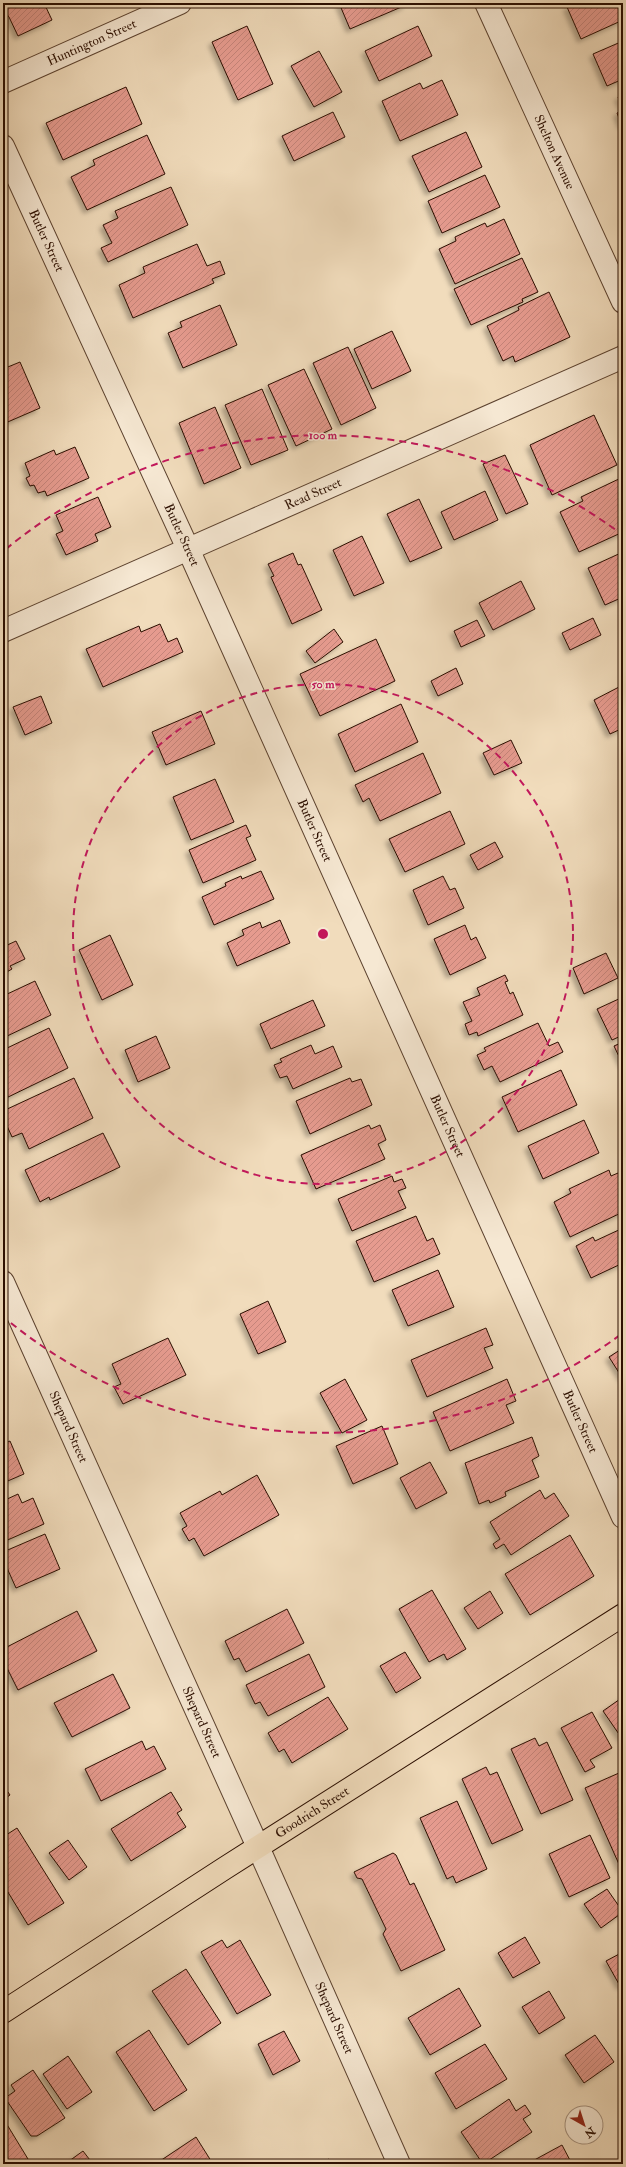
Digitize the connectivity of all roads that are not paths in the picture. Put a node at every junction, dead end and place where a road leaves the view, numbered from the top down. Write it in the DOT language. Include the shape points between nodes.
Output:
graph roads {
  1 [pos="180,3"];
  2 [pos="486,3"];
  3 [pos="3,82"];
  4 [pos="3,146"];
  5 [pos="623,302"];
  6 [pos="623,357"];
  7 [pos="189,551"];
  8 [pos="3,631"];
  9 [pos="3,1282"];
  10 [pos="623,1517"];
  11 [pos="623,1615"];
  12 [pos="258,1847"];
  13 [pos="3,2012"];
  14 [pos="399,2164"];
  1 -- 3 [label="street, Huntington Street"];
  2 -- 5 [label="street, Shelton Avenue"];
  4 -- 7 [label="street, Butler Street"];
  6 -- 7 [label="street, Read Street"];
  7 -- 8 [label="street, Read Street"];
  7 -- 10 [label="street, Butler Street"];
  9 -- 12 [label="street, Shepard Street"];
  11 -- 12 [label="main road, Goodrich Street"];
  12 -- 13 [label="main road, Goodrich Street"];
  12 -- 14 [label="street, Shepard Street"];
}
